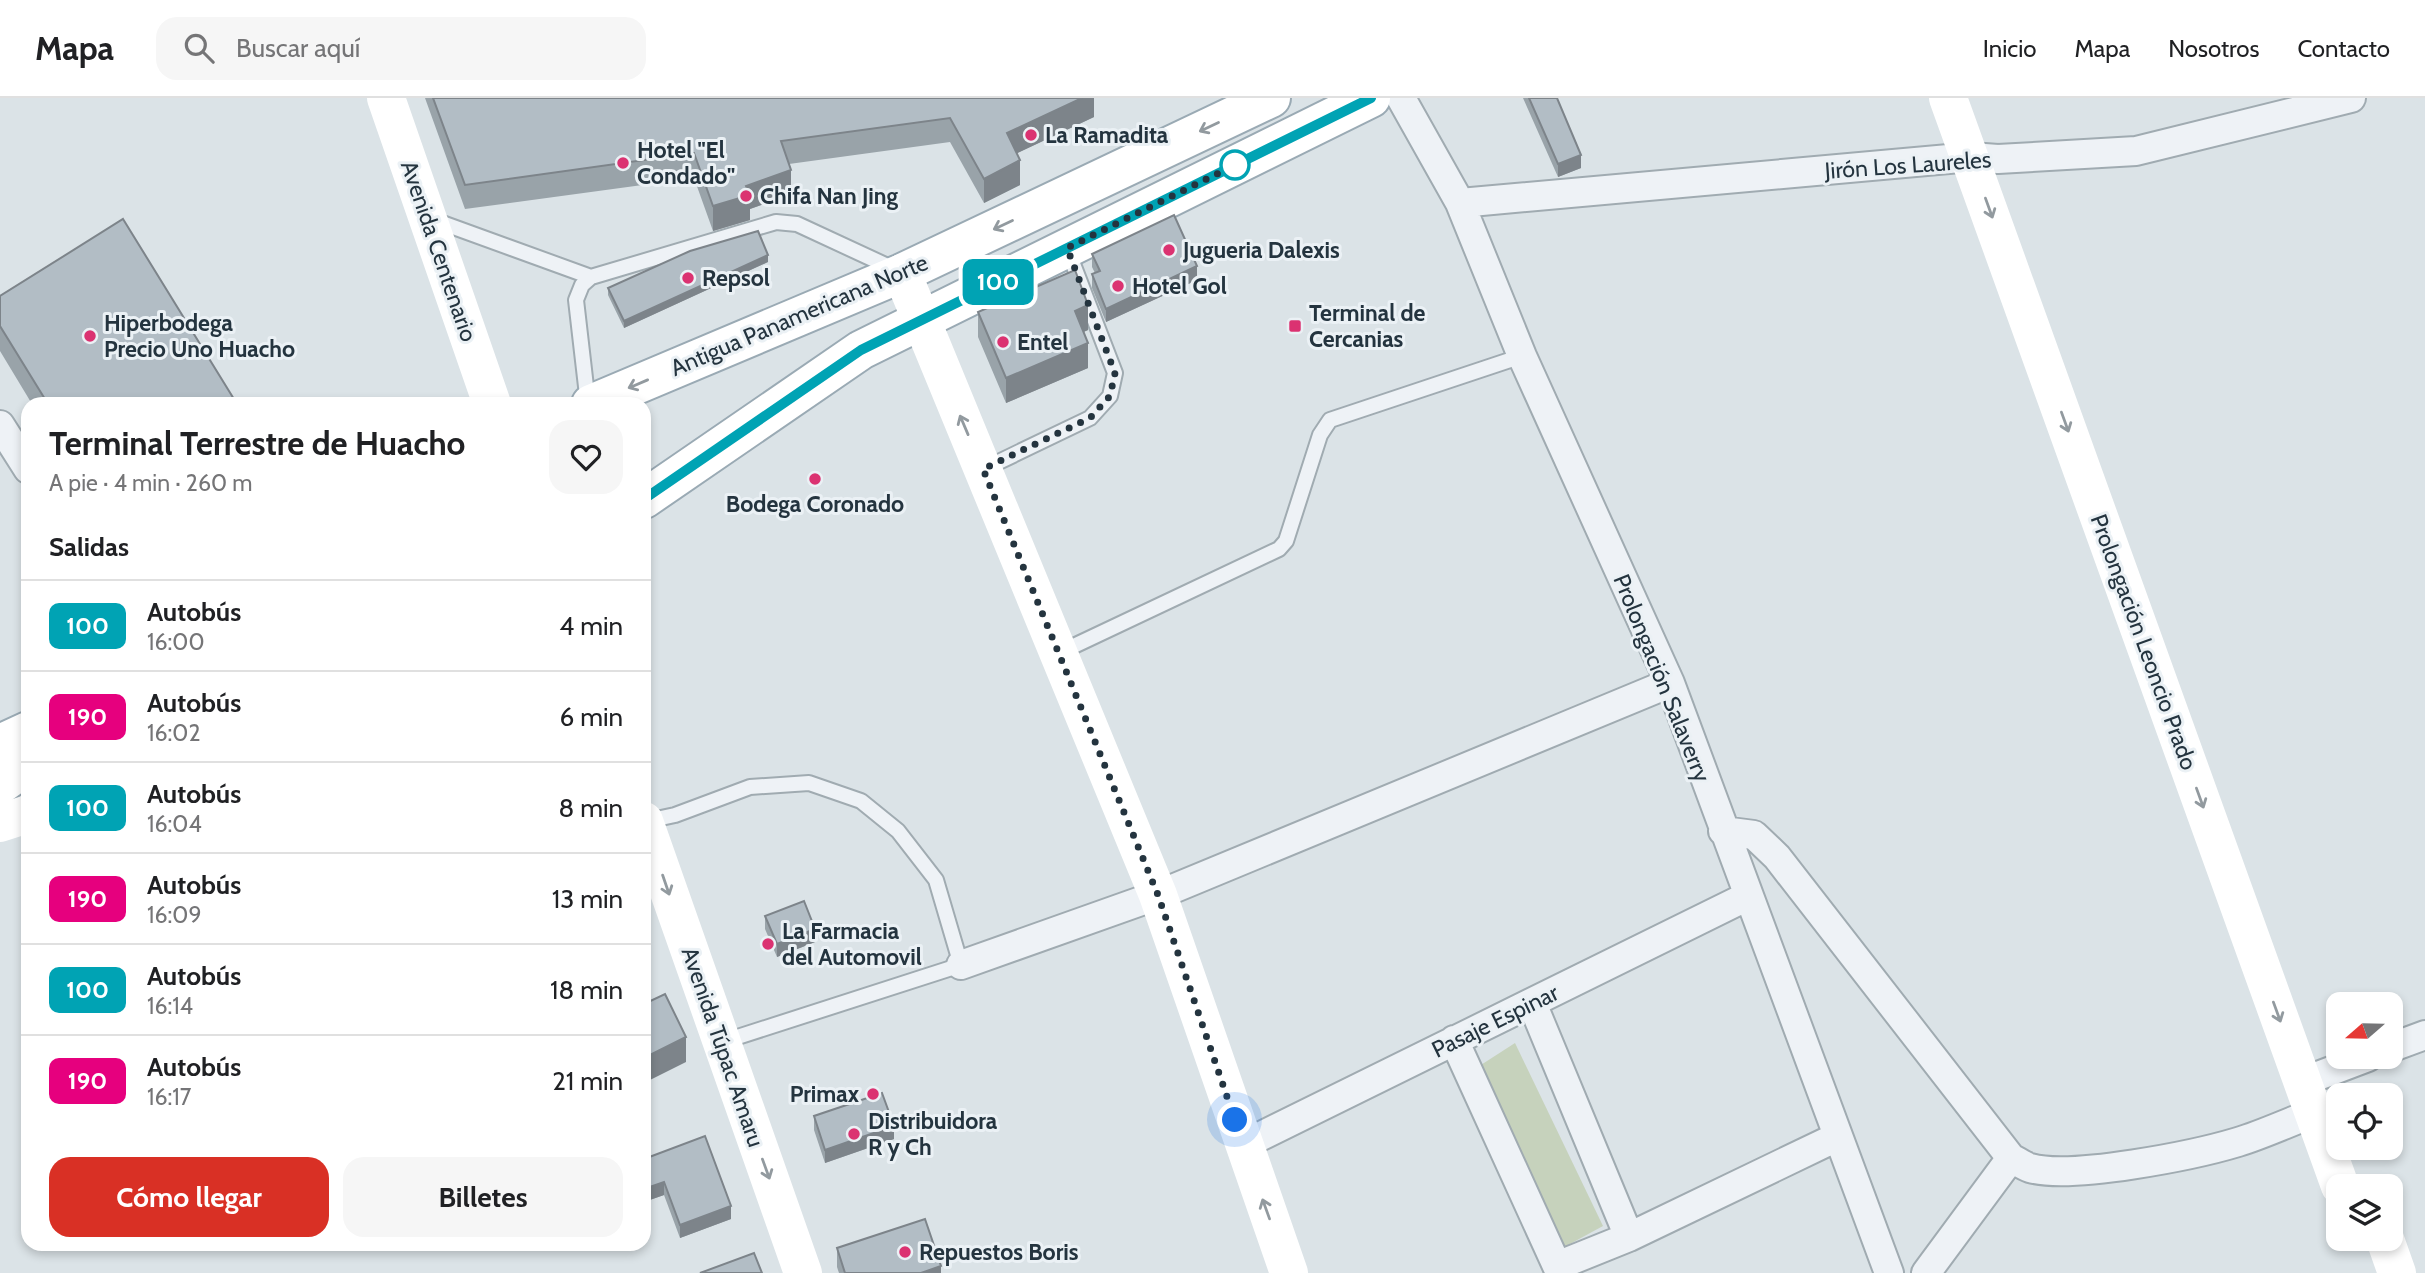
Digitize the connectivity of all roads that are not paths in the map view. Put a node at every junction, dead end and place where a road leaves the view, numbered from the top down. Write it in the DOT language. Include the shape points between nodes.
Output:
graph roads {
  1 [pos="386,98"];
  2 [pos="1271,98"];
  3 [pos="1371,98"];
  4 [pos="1401,98"];
  5 [pos="1948,98"];
  6 [pos="1975,98"];
  7 [pos="2351,98"];
  8 [pos="1984,158"];
  9 [pos="1460,203"];
  10 [pos="428,218"];
  11 [pos="1067,248"];
  12 [pos="902,273"];
  13 [pos="591,277"];
  14 [pos="921,321"];
  15 [pos="1522,356"];
  16 [pos="490,397"];
  17 [pos="588,397"];
  18 [pos="606,397"];
  19 [pos="0,425"];
  20 [pos="21,458"];
  21 [pos="983,469"];
  22 [pos="651,494"];
  23 [pos="1058,653"];
  24 [pos="1670,682"];
  25 [pos="21,734"];
  26 [pos="0,744"];
  27 [pos="21,770"];
  28 [pos="0,785"];
  29 [pos="21,816"];
  30 [pos="651,820"];
  31 [pos="0,823"];
  32 [pos="1723,831"];
  33 [pos="651,841"];
  34 [pos="1158,895"];
  35 [pos="1748,896"];
  36 [pos="961,965"];
  37 [pos="1532,1003"];
  38 [pos="2425,1035"];
  39 [pos="1454,1040"];
  40 [pos="721,1042"];
  41 [pos="2403,1043"];
  42 [pos="2352,1069"];
  43 [pos="2320,1093"];
  44 [pos="1837,1137"];
  45 [pos="1243,1145"];
  46 [pos="2011,1158"];
  47 [pos="2337,1174"];
  48 [pos="1629,1237"];
  49 [pos="2363,1251"];
  50 [pos="2389,1251"];
  51 [pos="803,1273"];
  52 [pos="1289,1273"];
  53 [pos="1889,1273"];
  54 [pos="1926,1273"];
  55 [pos="2371,1273"];
  56 [pos="2397,1273"];
  1 -- 10 [label="main road, Avenida Centenario"];
  2 -- 12 [label="main road, Antigua Panamericana Norte, one-way"];
  3 -- 11 [label="main road"];
  4 -- 9 [label="street, Prolongación Salaverry"];
  5 -- 8 [label="main road, Prolongación Leoncio Prado"];
  6 -- 8 [label="main road, Prolongación Leoncio Prado"];
  7 -- 8 [label="street, Jirón Los Laureles" via="2136,151"];
  8 -- 9 [label="street, Jirón Los Laureles"];
  8 -- 43 [label="main road, Prolongación Leoncio Prado"];
  9 -- 15 [label="street, Prolongación Salaverry"];
  10 -- 13 [label="lane"];
  10 -- 16 [label="main road, Avenida Centenario"];
  11 -- 14 [label="main road"];
  11 -- 21 [label="lane" via="1115,373 1110,396 1090,418"];
  12 -- 13 [label="lane" via="797,224 776,222"];
  12 -- 14 [label="main road"];
  12 -- 18 [label="main road, Antigua Panamericana Norte, one-way"];
  13 -- 17 [label="lane" via="576,300"];
  21 -- 14 [label="main road, one-way"];
  14 -- 22 [label="main road" via="861,350"];
  15 -- 23 [label="lane" via="1330,420 1320,435 1286,541 1279,549"];
  15 -- 24 [label="street, Prolongación Salaverry"];
  19 -- 20 [label="street"];
  21 -- 23 [label="main road"];
  23 -- 34 [label="main road"];
  24 -- 32 [label="street, Prolongación Salaverry"];
  24 -- 34 [label="street"];
  25 -- 26 [label="main road"];
  27 -- 28 [label="main road"];
  29 -- 31 [label="main road"];
  30 -- 36 [label="lane" via="750,787 809,783 861,801 898,831 936,880"];
  32 -- 35 [label="street, Prolongación Salaverry"];
  32 -- 46 [label="street" via="1754,835 1777,857"];
  33 -- 40 [label="main road, Avenida Túpac Amaru, one-way"];
  34 -- 36 [label="street"];
  34 -- 45 [label="main road"];
  35 -- 37 [label="street, Pasaje Espinar"];
  35 -- 44 [label="street, Prolongación Salaverry"];
  36 -- 40 [label="lane"];
  37 -- 39 [label="street, Pasaje Espinar"];
  37 -- 48 [label="street"];
  38 -- 41 [label="street"];
  39 -- 45 [label="street, Pasaje Espinar"];
  39 -- 48 [label="street" via="1554,1264 1561,1266"];
  40 -- 51 [label="main road, Avenida Túpac Amaru, one-way"];
  42 -- 43 [label="street"];
  43 -- 46 [label="street" via="2239,1142 2146,1162 2051,1170"];
  43 -- 47 [label="main road, Prolongación Leoncio Prado"];
  44 -- 48 [label="street"];
  44 -- 53 [label="street, Prolongación Salaverry"];
  52 -- 45 [label="main road, one-way"];
  46 -- 54 [label="street"];
  49 -- 55 [label="main road"];
  50 -- 56 [label="main road"];
}
